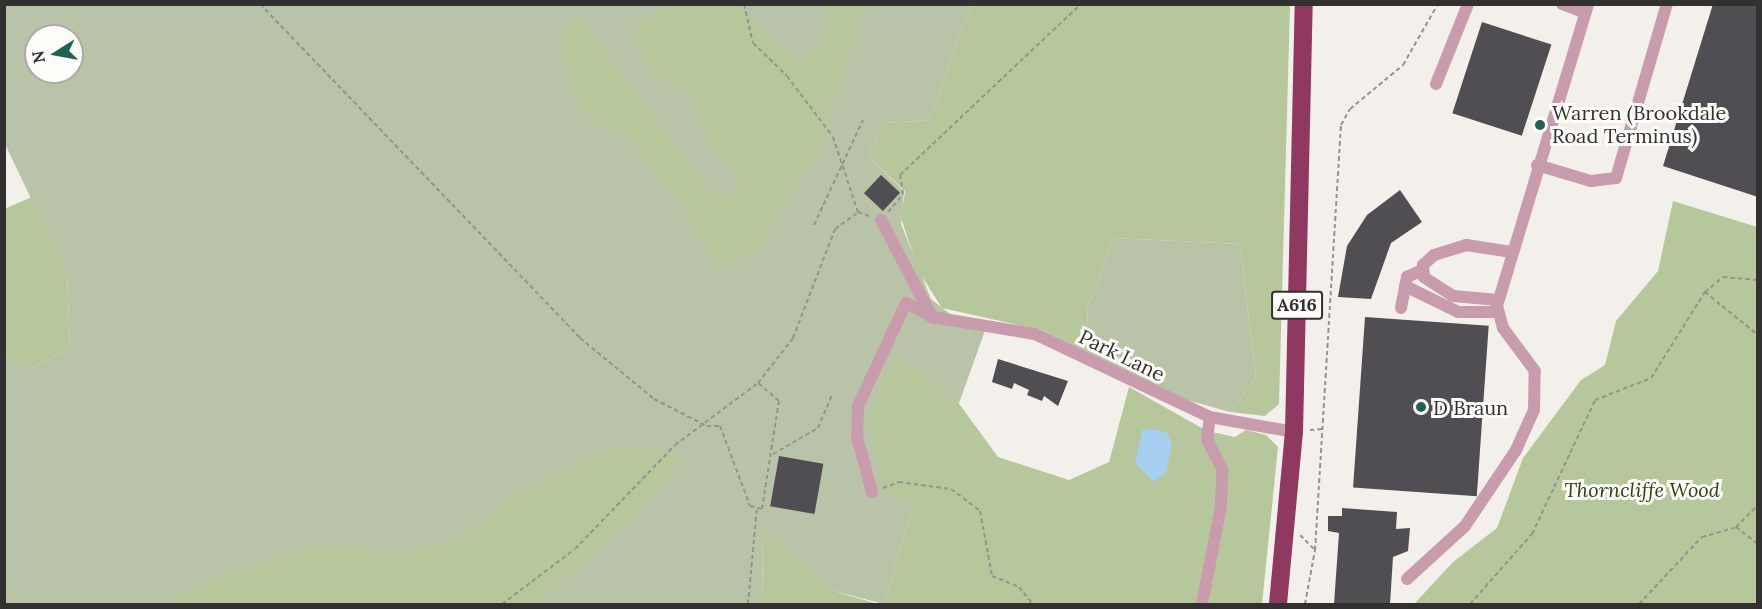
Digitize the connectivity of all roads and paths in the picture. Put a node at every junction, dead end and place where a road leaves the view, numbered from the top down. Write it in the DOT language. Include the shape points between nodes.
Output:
graph roads {
  1 [pos="260,4"];
  2 [pos="744,4"];
  3 [pos="1081,4"];
  4 [pos="1304,4"];
  5 [pos="1438,4"];
  6 [pos="1468,4"];
  7 [pos="1562,4"];
  8 [pos="1667,4"];
  9 [pos="1586,9"];
  10 [pos="1436,84"];
  11 [pos="863,120"];
  12 [pos="844,165"];
  13 [pos="1537,165"];
  14 [pos="858,212"];
  15 [pos="881,220"];
  16 [pos="814,225"];
  17 [pos="1511,252"];
  18 [pos="1422,270"];
  19 [pos="1758,280"];
  20 [pos="1405,286"];
  21 [pos="1705,292"];
  22 [pos="1498,306"];
  23 [pos="1401,308"];
  24 [pos="932,317"];
  25 [pos="1758,335"];
  26 [pos="758,383"];
  27 [pos="832,396"];
  28 [pos="1210,417"];
  29 [pos="707,426"];
  30 [pos="1294,432"];
  31 [pos="773,454"];
  32 [pos="872,492"];
  33 [pos="1758,505"];
  34 [pos="757,507"];
  35 [pos="1736,527"];
  36 [pos="1758,544"];
  37 [pos="1407,579"];
  38 [pos="502,604"];
  39 [pos="748,604"];
  40 [pos="1033,604"];
  41 [pos="1202,604"];
  42 [pos="1278,604"];
  43 [pos="1305,604"];
  44 [pos="1470,604"];
  45 [pos="1639,604"];
  1 -- 29 [label="path" via="580,338 654,399"];
  2 -- 12 [label="path" via="753,43 833,137"];
  3 -- 15 [label="path" via="900,176 903,194"];
  4 -- 30 [label="highway, A616"];
  5 -- 43 [label="path" via="1403,65 1350,110 1341,125 1314,550"];
  6 -- 10 [label="street"];
  7 -- 9 [label="street"];
  8 -- 13 [label="street" via="1616,178 1591,182"];
  9 -- 13 [label="street"];
  11 -- 12 [label="path"];
  12 -- 14 [label="path"];
  12 -- 16 [label="path"];
  13 -- 17 [label="street"];
  14 -- 15 [label="path"];
  14 -- 26 [label="path" via="835,229 793,338"];
  15 -- 24 [label="street"];
  17 -- 18 [label="street" via="1458,247 1425,261"];
  17 -- 22 [label="street"];
  18 -- 20 [label="street" via="1410,274"];
  18 -- 22 [label="street" via="1433,285 1453,296"];
  19 -- 21 [label="path" via="1723,277"];
  20 -- 22 [label="street" via="1458,312"];
  20 -- 23 [label="street"];
  21 -- 25 [label="path"];
  21 -- 44 [label="path" via="1651,378 1595,400 1532,534"];
  22 -- 37 [label="street" via="1535,371 1539,387 1534,411 1516,450 1471,518"];
  24 -- 28 [label="street, Park Lane" via="1035,334"];
  24 -- 32 [label="street, Park Lane" via="906,303 858,406 857,437"];
  26 -- 29 [label="path"];
  26 -- 31 [label="path" via="779,401"];
  27 -- 31 [label="path" via="818,428"];
  28 -- 30 [label="street, Park Lane"];
  28 -- 41 [label="street" via="1207,440 1222,469 1221,506"];
  29 -- 34 [label="path" via="720,426 750,506"];
  29 -- 38 [label="path" via="675,445 575,549"];
  30 -- 42 [label="highway, A616"];
  31 -- 34 [label="path" via="762,509"];
  32 -- 40 [label="path" via="899,482 951,489 980,512 992,576 1019,587"];
  33 -- 35 [label="path"];
  34 -- 39 [label="path"];
  35 -- 36 [label="path"];
  35 -- 45 [label="path" via="1702,537"];
}
